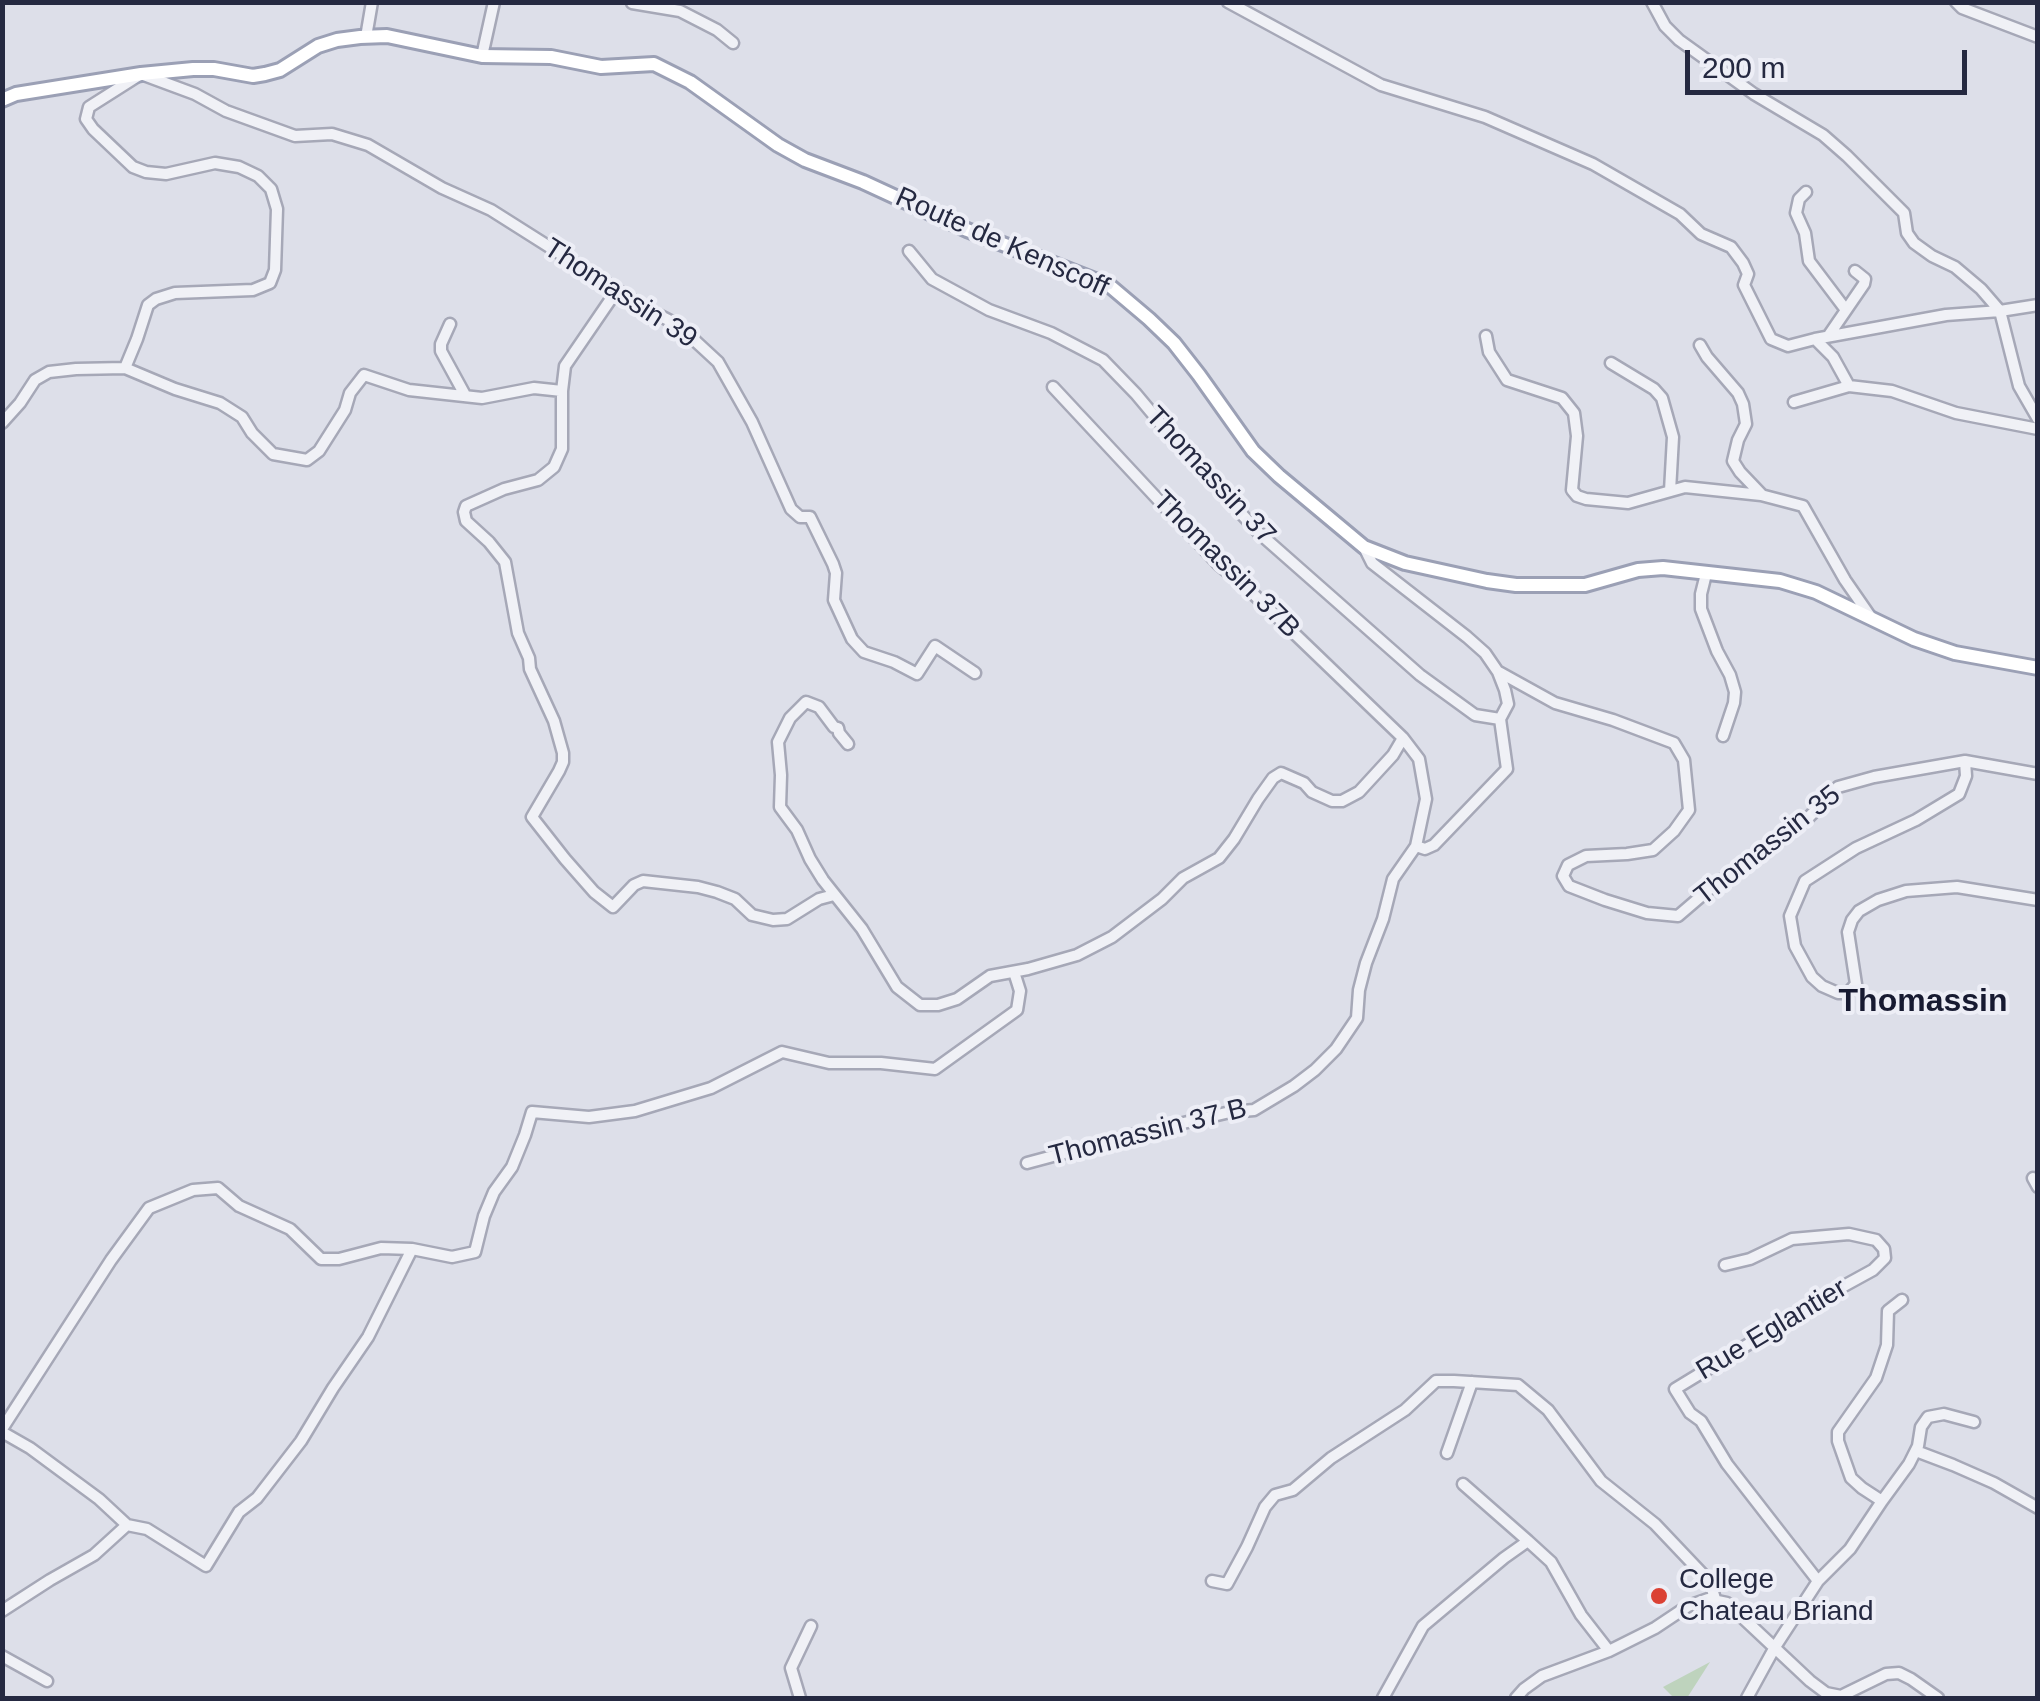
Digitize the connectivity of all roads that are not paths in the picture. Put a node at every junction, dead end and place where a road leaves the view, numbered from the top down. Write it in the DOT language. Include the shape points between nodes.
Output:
graph roads {
  1 [pos="372,2"];
  2 [pos="494,2"];
  3 [pos="632,2"];
  4 [pos="1228,2"];
  5 [pos="1652,2"];
  6 [pos="1956,2"];
  7 [pos="366,36"];
  8 [pos="2038,37"];
  9 [pos="733,42"];
  10 [pos="482,56"];
  11 [pos="141,74"];
  12 [pos="2,100"];
  13 [pos="1806,192"];
  14 [pos="909,251"];
  15 [pos="1854,272"];
  16 [pos="617,290"];
  17 [pos="2038,305"];
  18 [pos="1846,310"];
  19 [pos="2000,311"];
  20 [pos="450,324"];
  21 [pos="1829,335"];
  22 [pos="1486,336"];
  23 [pos="1815,339"];
  24 [pos="1700,344"];
  25 [pos="1611,363"];
  26 [pos="125,368"];
  27 [pos="1848,386"];
  28 [pos="1053,388"];
  29 [pos="562,391"];
  30 [pos="464,395"];
  31 [pos="1794,402"];
  32 [pos="2038,419"];
  33 [pos="2,423"];
  34 [pos="2038,429"];
  35 [pos="1670,491"];
  36 [pos="1762,495"];
  37 [pos="1364,546"];
  38 [pos="1706,574"];
  39 [pos="1872,620"];
  40 [pos="2038,668"];
  41 [pos="1498,672"];
  42 [pos="975,673"];
  43 [pos="1500,719"];
  44 [pos="1723,736"];
  45 [pos="1403,738"];
  46 [pos="848,744"];
  47 [pos="1964,761"];
  48 [pos="2038,774"];
  49 [pos="1416,846"];
  50 [pos="834,895"];
  51 [pos="2038,900"];
  52 [pos="1014,972"];
  53 [pos="1026,1163"];
  54 [pos="412,1249"];
  55 [pos="1725,1265"];
  56 [pos="1902,1300"];
  57 [pos="1472,1382"];
  58 [pos="1974,1422"];
  59 [pos="2,1430"];
  60 [pos="1916,1452"];
  61 [pos="1447,1453"];
  62 [pos="1463,1484"];
  63 [pos="1882,1501"];
  64 [pos="2038,1508"];
  65 [pos="128,1524"];
  66 [pos="1528,1542"];
  67 [pos="1818,1580"];
  68 [pos="1212,1581"];
  69 [pos="1715,1599"];
  70 [pos="2,1612"];
  71 [pos="811,1626"];
  72 [pos="1775,1647"];
  73 [pos="1609,1652"];
  74 [pos="2,1656"];
  75 [pos="47,1682"];
  76 [pos="1842,1697"];
  77 [pos="800,1698"];
  78 [pos="1383,1698"];
  79 [pos="1516,1698"];
  80 [pos="1748,1698"];
  81 [pos="1938,1698"];
  1 -- 7 [label="street"];
  2 -- 10 [label="street"];
  3 -- 9 [label="street" via="680,11"];
  4 -- 23 [label="street" via="1380,85 1485,117 1594,164 1731,248 1748,274 1744,285 1771,339 1788,346"];
  5 -- 19 [label="street" via="1680,40 1847,156 1904,214 1914,242 1955,267"];
  6 -- 8 [label="street"];
  7 -- 10 [label="main road, Route de Kenscoff"];
  7 -- 11 [label="main road, Route de Kenscoff" via="318,46 266,74"];
  10 -- 37 [label="main road, Route de Kenscoff" via="552,56 601,67 654,64 805,160 1110,286 1174,343 1252,451"];
  11 -- 12 [label="main road, Route de Kenscoff"];
  11 -- 16 [label="street, Thomassin 39" via="295,136 332,134 368,145 491,210"];
  11 -- 26 [label="street" via="89,107 86,119 93,130 146,172 215,163 258,176 278,209 275,270 270,282 253,290 156,299"];
  13 -- 18 [label="street" via="1796,213 1808,261"];
  14 -- 43 [label="street, Thomassin 37" via="932,280 1102,360 1259,534 1420,676 1475,715"];
  15 -- 18 [label="street" via="1865,279"];
  16 -- 29 [label="street" via="565,366"];
  16 -- 42 [label="street, Thomassin 39" via="678,325 718,362 791,508 810,517 836,572 834,600 864,652 916,674 935,646"];
  17 -- 19 [label="street"];
  18 -- 21 [label="street"];
  19 -- 21 [label="street"];
  19 -- 32 [label="street" via="2019,386"];
  20 -- 30 [label="street" via="442,351"];
  21 -- 23 [label="street"];
  22 -- 35 [label="street" via="1507,380 1562,398 1574,413 1576,496 1628,503"];
  23 -- 27 [label="street"];
  24 -- 36 [label="street" via="1743,404 1746,424 1734,461"];
  25 -- 35 [label="street" via="1662,398 1673,437"];
  26 -- 30 [label="street" via="220,403 274,454 307,460 364,375 408,390"];
  26 -- 33 [label="street" via="49,372"];
  27 -- 31 [label="street"];
  27 -- 34 [label="street"];
  28 -- 45 [label="street, Thomassin 37B" via="1219,565"];
  29 -- 30 [label="street"];
  29 -- 50 [label="street" via="562,449 554,467 538,480 466,506 464,516 506,562 518,633 563,753 532,818 613,907 644,882 717,892 773,920"];
  35 -- 36 [label="street"];
  36 -- 39 [label="street" via="1802,506"];
  37 -- 38 [label="main road, Route de Kenscoff" via="1405,563 1516,585 1585,585 1650,569"];
  37 -- 41 [label="street" via="1372,563 1467,637"];
  38 -- 39 [label="main road, Route de Kenscoff" via="1780,581"];
  38 -- 44 [label="street" via="1702,609 1734,692"];
  39 -- 40 [label="main road, Route de Kenscoff" via="1955,653"];
  41 -- 43 [label="street, Thomassin 37 B" via="1508,704"];
  41 -- 47 [label="street, Thomassin 35" via="1554,703 1674,743 1684,760 1690,810 1674,831 1653,850 1586,856 1568,864 1563,876 1569,886 1647,913 1678,916 1838,787"];
  43 -- 49 [label="street, Thomassin 37 B" via="1506,770 1434,845"];
  45 -- 49 [label="street" via="1418,759 1426,799"];
  45 -- 52 [label="street" via="1359,792 1342,801 1281,773 1219,858 1112,937 1077,955"];
  46 -- 50 [label="street" via="806,702 778,742 780,806"];
  47 -- 48 [label="street, Thomassin 35"];
  47 -- 51 [label="street" via="1958,794 1805,881 1790,916 1795,946 1822,986 1848,993 1856,984 1848,932 1859,911 1878,900 1956,887"];
  49 -- 53 [label="street, Thomassin 37 B" via="1393,879 1359,990 1357,1018 1315,1070 1254,1110"];
  50 -- 52 [label="street" via="898,986 920,1005 938,1005 990,976"];
  52 -- 54 [label="street" via="1017,1010 936,1069 830,1063 782,1052 711,1088 635,1110 589,1117 532,1112 484,1216 475,1252 452,1257"];
  54 -- 59 [label="street" via="322,1259 290,1230 238,1206 218,1188 150,1208"];
  54 -- 65 [label="street" via="368,1337 300,1442 239,1512 206,1566 148,1529"];
  55 -- 67 [label="street, Rue Eglantier" via="1792,1238 1818,1235 1876,1240 1884,1250 1873,1270 1675,1389"];
  56 -- 63 [label="street" via="1888,1312 1888,1344 1876,1378 1838,1432 1850,1478"];
  57 -- 61 [label="street"];
  57 -- 68 [label="street" via="1436,1381 1293,1490 1275,1495 1227,1584"];
  57 -- 69 [label="street" via="1518,1386 1548,1410 1602,1480 1710,1582"];
  58 -- 60 [label="street" via="1928,1417"];
  59 -- 65 [label="street"];
  60 -- 63 [label="street"];
  60 -- 64 [label="street"];
  62 -- 66 [label="street"];
  63 -- 67 [label="street" via="1850,1549"];
  65 -- 70 [label="street" via="94,1556"];
  66 -- 73 [label="street" via="1551,1562"];
  66 -- 78 [label="street" via="1423,1626"];
  67 -- 72 [label="street"];
  69 -- 72 [label="street"];
  69 -- 73 [label="street" via="1702,1599"];
  71 -- 77 [label="street" via="791,1668"];
  72 -- 76 [label="street" via="1826,1693"];
  72 -- 80 [label="street"];
  73 -- 79 [label="street" via="1542,1676"];
  74 -- 75 [label="street"];
  76 -- 81 [label="street" via="1898,1673"];
}
